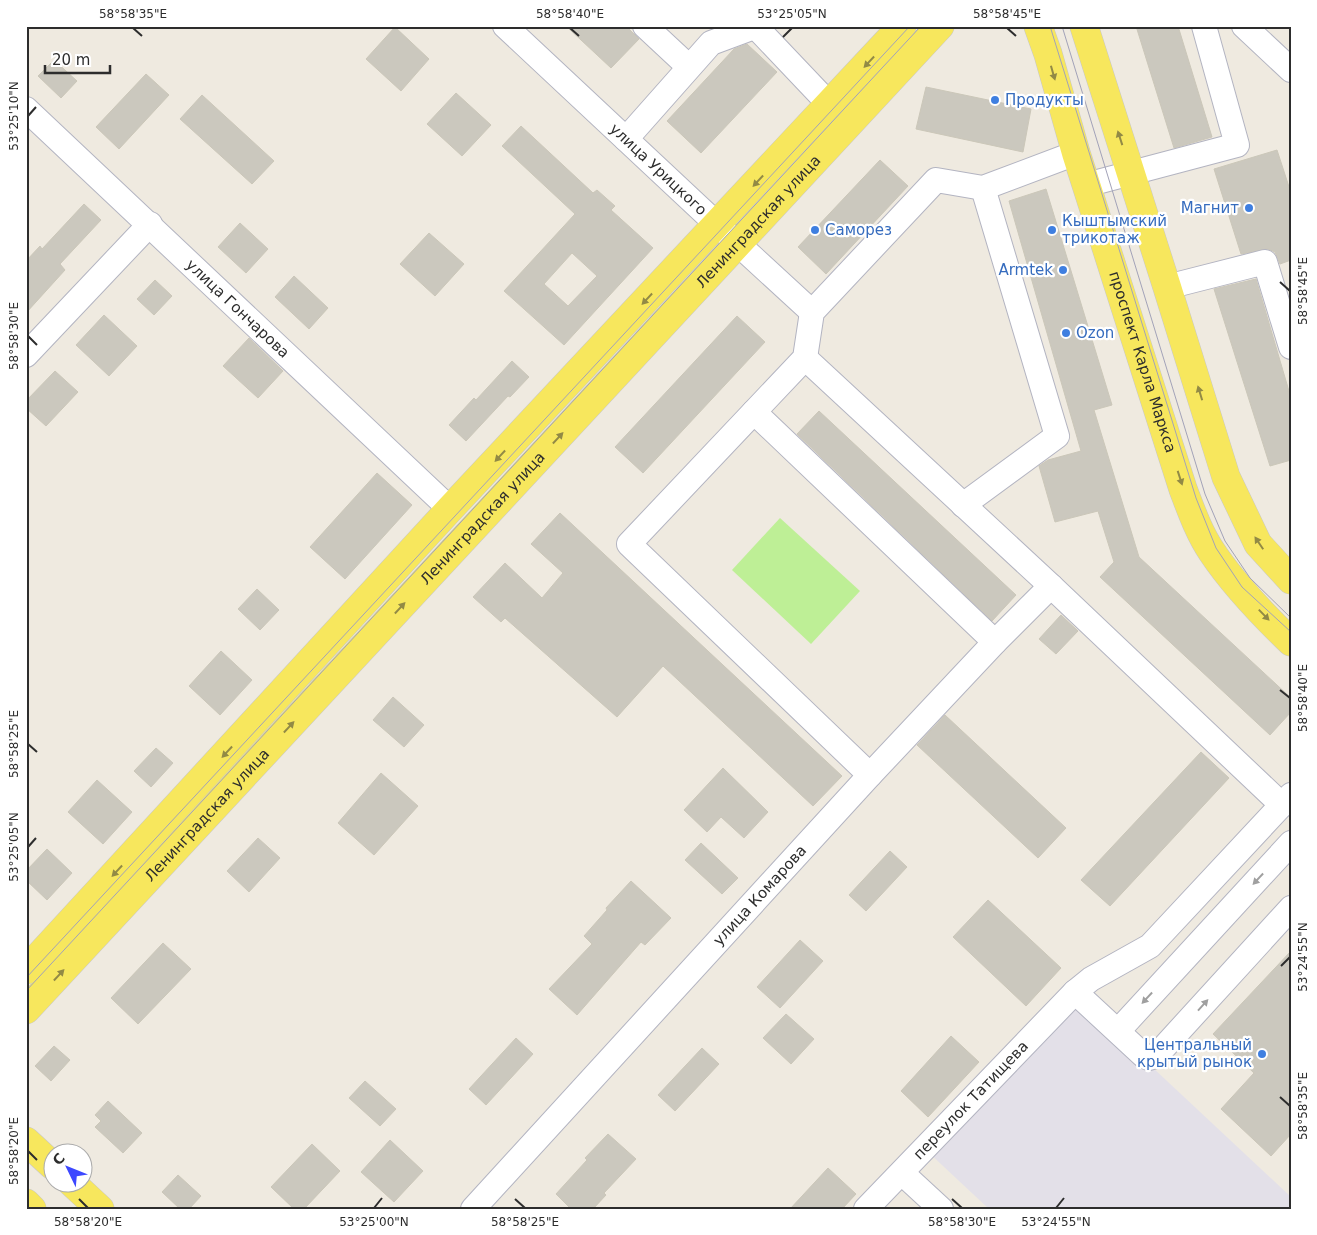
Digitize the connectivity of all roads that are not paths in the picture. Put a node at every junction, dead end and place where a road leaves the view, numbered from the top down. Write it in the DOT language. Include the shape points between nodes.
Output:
graph roads {
  1 [pos="505,26"];
  2 [pos="645,26"];
  3 [pos="902,26"];
  4 [pos="940,26"];
  5 [pos="1038,26"];
  6 [pos="1084,26"];
  7 [pos="1204,26"];
  8 [pos="754,27"];
  9 [pos="1251,28"];
  10 [pos="689,67"];
  11 [pos="1291,70"];
  12 [pos="830,104"];
  13 [pos="26,109"];
  14 [pos="626,139"];
  15 [pos="1076,153"];
  16 [pos="1131,172"];
  17 [pos="1086,185"];
  18 [pos="983,188"];
  19 [pos="150,224"];
  20 [pos="717,224"];
  21 [pos="738,244"];
  22 [pos="1167,287"];
  23 [pos="812,312"];
  24 [pos="1291,347"];
  25 [pos="26,355"];
  26 [pos="805,358"];
  27 [pos="754,412"];
  28 [pos="963,505"];
  29 [pos="450,509"];
  30 [pos="1291,580"];
  31 [pos="1051,586"];
  32 [pos="995,642"];
  33 [pos="1291,642"];
  34 [pos="870,775"];
  35 [pos="1286,800"];
  36 [pos="1291,843"];
  37 [pos="1291,908"];
  38 [pos="26,970"];
  39 [pos="1075,992"];
  40 [pos="26,1010"];
  41 [pos="1118,1031"];
  42 [pos="26,1141"];
  43 [pos="42,1156"];
  44 [pos="902,1173"];
  45 [pos="82,1192"];
  46 [pos="26,1203"];
  47 [pos="32,1209"];
  48 [pos="100,1209"];
  49 [pos="473,1209"];
  50 [pos="866,1209"];
  51 [pos="941,1209"];
  1 -- 14 [label="street, улица Урицкого"];
  2 -- 10 [label="street"];
  3 -- 12 [label="main road, Ленинградская улица, one-way"];
  4 -- 21 [label="main road, Ленинградская улица"];
  5 -- 15 [label="main road, проспект Карла Маркса, one-way"];
  16 -- 6 [label="main road, one-way"];
  7 -- 16 [label="street" via="1237,145"];
  8 -- 10 [label="street" via="711,43"];
  8 -- 12 [label="street"];
  9 -- 11 [label="street"];
  10 -- 14 [label="street"];
  12 -- 20 [label="main road, Ленинградская улица, one-way"];
  13 -- 19 [label="street, улица Гончарова"];
  14 -- 20 [label="street, улица Урицкого"];
  15 -- 17 [label="main road, проспект Карла Маркса"];
  15 -- 18 [label="street"];
  16 -- 17 [label="street"];
  16 -- 22 [label="main road"];
  17 -- 33 [label="main road, проспект Карла Маркса, one-way" via="1196,524 1236,584"];
  18 -- 23 [label="street" via="936,180"];
  18 -- 28 [label="street" via="1057,436"];
  19 -- 25 [label="street"];
  19 -- 29 [label="street, улица Гончарова"];
  20 -- 21 [label="street, улица Урицкого"];
  20 -- 29 [label="main road, Ленинградская улица, one-way"];
  21 -- 23 [label="street, улица Урицкого"];
  40 -- 21 [label="main road, Ленинградская улица, one-way"];
  22 -- 24 [label="street" via="1265,262"];
  30 -- 22 [label="main road, one-way" via="1258,544 1226,477"];
  23 -- 26 [label="street"];
  26 -- 27 [label="street"];
  26 -- 28 [label="street"];
  27 -- 32 [label="street"];
  27 -- 34 [label="street" via="630,544"];
  28 -- 31 [label="street"];
  29 -- 38 [label="main road, Ленинградская улица, one-way"];
  31 -- 32 [label="street, улица Комарова"];
  31 -- 35 [label="street"];
  32 -- 34 [label="street, улица Комарова"];
  34 -- 49 [label="street, улица Комарова"];
  35 -- 39 [label="street, переулок Татищева" via="1150,946 1091,979"];
  36 -- 41 [label="street, one-way"];
  41 -- 37 [label="street, one-way" via="1143,1055 1149,1058 1156,1056"];
  39 -- 41 [label="street"];
  39 -- 44 [label="street, переулок Татищева"];
  42 -- 43 [label="main road"];
  44 -- 50 [label="street, переулок Татищева"];
  44 -- 51 [label="street"];
  45 -- 48 [label="main road"];
  46 -- 47 [label="main road"];
}
